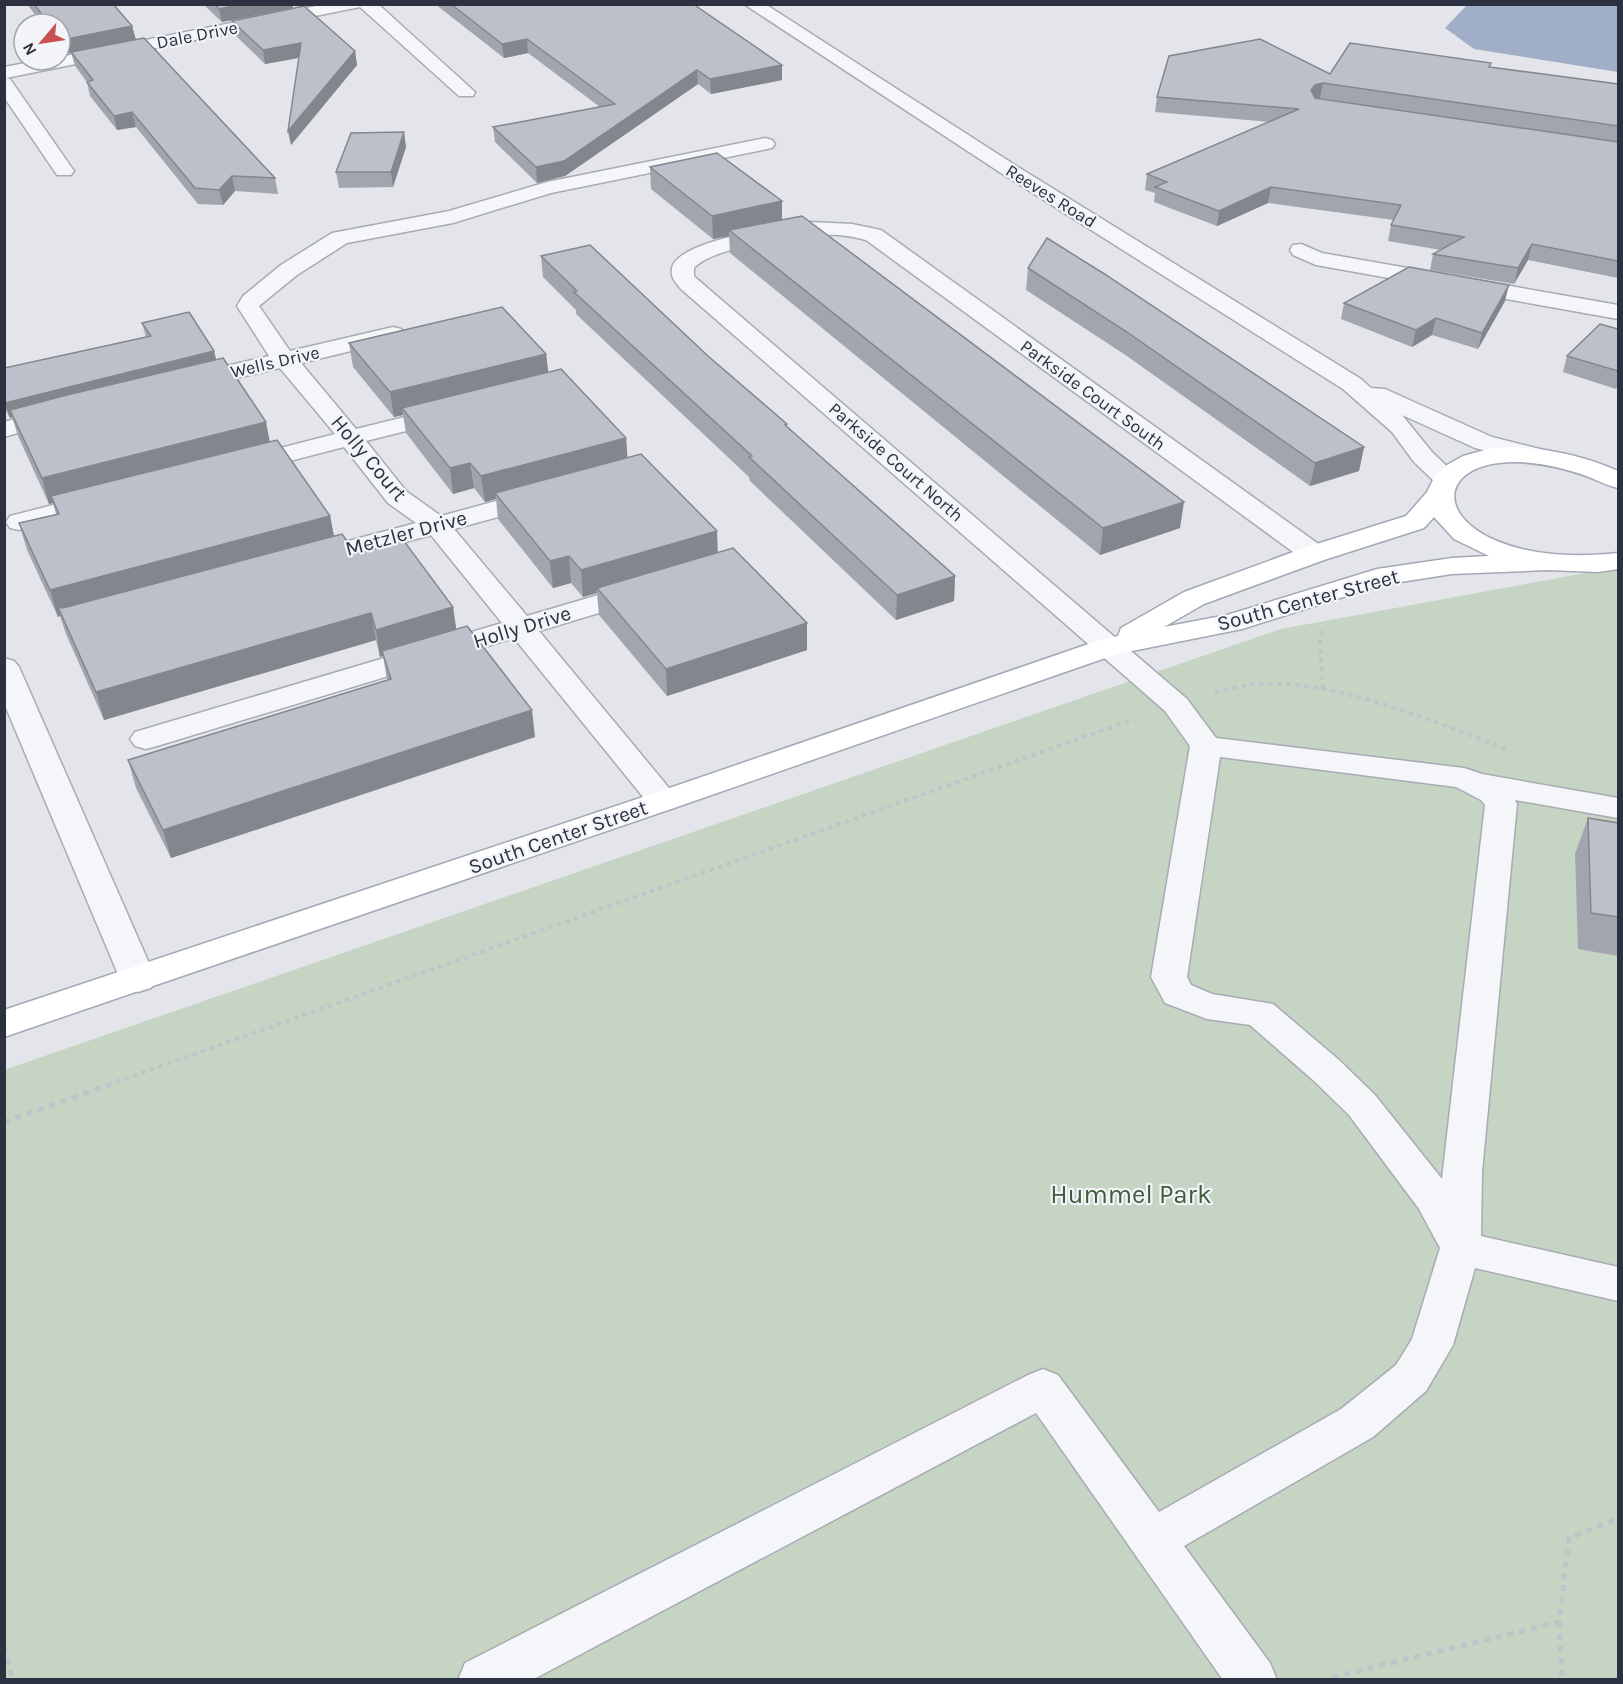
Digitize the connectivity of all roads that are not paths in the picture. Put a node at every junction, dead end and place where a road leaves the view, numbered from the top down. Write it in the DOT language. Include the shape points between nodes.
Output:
graph roads {
  1 [pos="354,4"];
  2 [pos="367,4"];
  3 [pos="752,4"];
  4 [pos="4,73"];
  5 [pos="4,83"];
  6 [pos="466,92"];
  7 [pos="765,144"];
  8 [pos="64,171"];
  9 [pos="873,236"];
  10 [pos="1301,250"];
  11 [pos="1618,312"];
  12 [pos="418,328"];
  13 [pos="285,360"];
  14 [pos="1352,384"];
  15 [pos="170,387"];
  16 [pos="476,406"];
  17 [pos="72,410"];
  18 [pos="4,430"];
  19 [pos="351,438"];
  20 [pos="1539,456"];
  21 [pos="1618,456"];
  22 [pos="1571,462"];
  23 [pos="225,470"];
  24 [pos="1618,480"];
  25 [pos="1442,486"];
  26 [pos="560,492"];
  27 [pos="122,496"];
  28 [pos="19,522"];
  29 [pos="437,525"];
  30 [pos="1314,554"];
  31 [pos="1618,561"];
  32 [pos="1543,563"];
  33 [pos="288,565"];
  34 [pos="668,583"];
  35 [pos="521,627"];
  36 [pos="1110,646"];
  37 [pos="4,667"];
  38 [pos="146,739"];
  39 [pos="1206,746"];
  40 [pos="1479,784"];
  41 [pos="663,801"];
  42 [pos="1618,808"];
  43 [pos="138,979"];
  44 [pos="4,1024"];
  45 [pos="1460,1248"];
  46 [pos="1618,1284"];
  47 [pos="1154,1539"];
  48 [pos="482,1680"];
  49 [pos="1253,1680"];
  1 -- 4 [label="street, Dale Drive"];
  2 -- 6 [label="street"];
  3 -- 14 [label="street, Reeves Road"];
  5 -- 8 [label="street"];
  7 -- 13 [label="street, Holly Court" via="547,188 453,216 340,238 289,270 248,306"];
  9 -- 30 [label="street, Parkside Court South"];
  9 -- 36 [label="street, Parkside Court North" via="835,227 800,229 705,251 683,267 683,277"];
  10 -- 11 [label="street" via="1316,258"];
  12 -- 13 [label="street, Wells Drive"];
  13 -- 15 [label="street, Wells Drive"];
  13 -- 19 [label="street, Holly Court"];
  14 -- 20 [label="street, Reeves Road" via="1484,443"];
  14 -- 25 [label="street, Reeves Road" via="1401,427"];
  16 -- 19 [label="street"];
  17 -- 18 [label="street"];
  19 -- 23 [label="street"];
  19 -- 29 [label="street, Holly Court" via="397,497"];
  20 -- 22 [label="main road, South Center Street"];
  20 -- 25 [label="main road, South Center Street" via="1482,459 1461,467"];
  21 -- 22 [label="main road"];
  22 -- 24 [label="main road"];
  25 -- 30 [label="main road, South Center Street" via="1414,522"];
  25 -- 32 [label="main road" via="1444,511 1458,528 1510,555"];
  26 -- 29 [label="street, Metzler Drive"];
  27 -- 28 [label="street"];
  29 -- 33 [label="street, Metzler Drive"];
  29 -- 35 [label="street, Holly Court"];
  30 -- 36 [label="main road, South Center Street" via="1194,598"];
  31 -- 32 [label="main road" via="1576,566"];
  32 -- 36 [label="main road, South Center Street" via="1452,566 1377,577 1232,623"];
  34 -- 35 [label="street, Holly Drive"];
  35 -- 38 [label="street, Holly Drive"];
  35 -- 41 [label="street, Holly Court"];
  36 -- 39 [label="street, Parkside Court North" via="1176,705"];
  36 -- 41 [label="main road, South Center Street"];
  37 -- 43 [label="street"];
  39 -- 40 [label="street" via="1464,778"];
  39 -- 45 [label="street" via="1169,977 1178,994 1207,1006 1260,1013 1326,1070 1362,1105 1434,1198"];
  40 -- 42 [label="street"];
  40 -- 45 [label="street" via="1501,804 1462,1172"];
  41 -- 43 [label="main road, South Center Street"];
  43 -- 44 [label="main road, South Center Street"];
  45 -- 46 [label="street"];
  45 -- 47 [label="street" via="1432,1345 1411,1378 1357,1423"];
  47 -- 48 [label="street" via="1043,1388"];
  47 -- 49 [label="street"];
}
